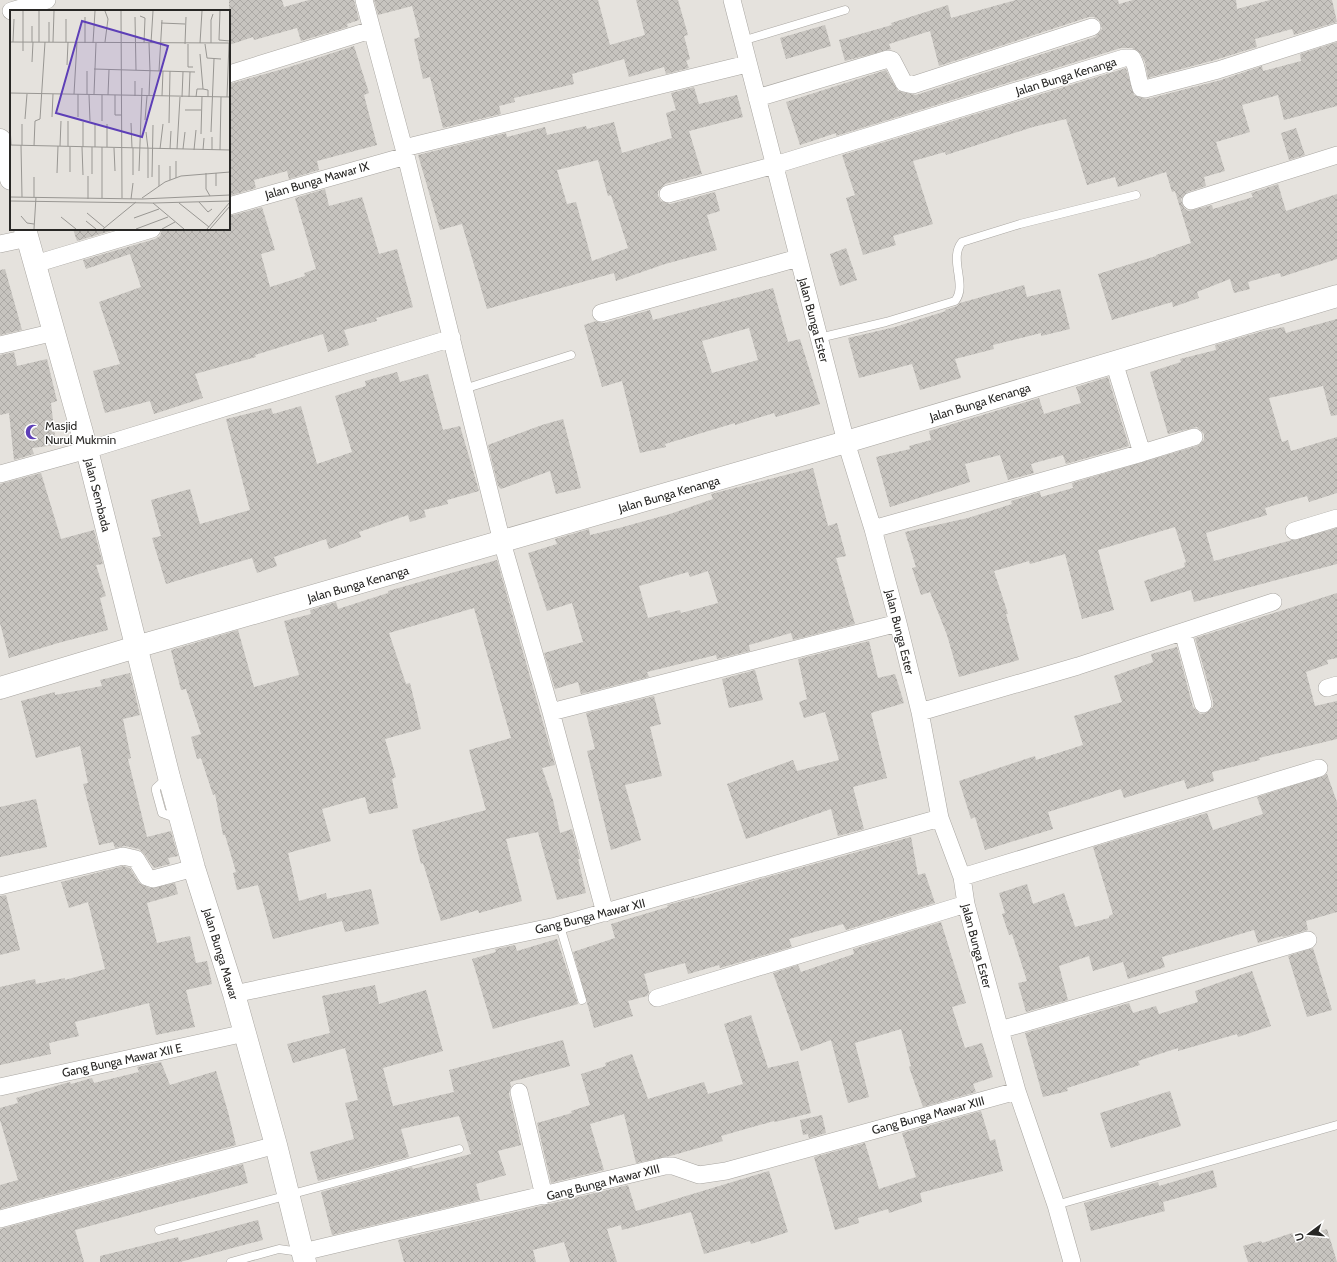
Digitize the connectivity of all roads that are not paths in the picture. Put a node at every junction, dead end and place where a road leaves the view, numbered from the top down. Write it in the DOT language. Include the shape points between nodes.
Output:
graph roads {
  1 [pos="46,0"];
  2 [pos="364,0"];
  3 [pos="732,0"];
  4 [pos="14,10"];
  5 [pos="845,10"];
  6 [pos="10,11"];
  7 [pos="0,15"];
  8 [pos="1092,27"];
  9 [pos="371,30"];
  10 [pos="1337,32"];
  11 [pos="742,41"];
  12 [pos="747,64"];
  13 [pos="230,74"];
  14 [pos="756,98"];
  15 [pos="10,132"];
  16 [pos="0,134"];
  17 [pos="0,140"];
  18 [pos="405,152"];
  19 [pos="1337,155"];
  20 [pos="775,165"];
  21 [pos="10,175"];
  22 [pos="668,194"];
  23 [pos="1136,195"];
  24 [pos="1191,201"];
  25 [pos="230,206"];
  26 [pos="149,230"];
  27 [pos="27,233"];
  28 [pos="0,244"];
  29 [pos="798,258"];
  30 [pos="35,264"];
  31 [pos="1337,296"];
  32 [pos="601,313"];
  33 [pos="55,332"];
  34 [pos="452,338"];
  35 [pos="820,338"];
  36 [pos="0,346"];
  37 [pos="571,355"];
  38 [pos="1114,362"];
  39 [pos="464,389"];
  40 [pos="1194,437"];
  41 [pos="846,442"];
  42 [pos="87,450"];
  43 [pos="1142,452"];
  44 [pos="0,474"];
  45 [pos="1337,518"];
  46 [pos="873,529"];
  47 [pos="1294,531"];
  48 [pos="502,542"];
  49 [pos="1273,602"];
  50 [pos="898,623"];
  51 [pos="1183,632"];
  52 [pos="136,647"];
  53 [pos="0,688"];
  54 [pos="1202,704"];
  55 [pos="550,712"];
  56 [pos="920,712"];
  57 [pos="1319,768"];
  58 [pos="940,818"];
  59 [pos="194,868"];
  60 [pos="962,877"];
  61 [pos="0,886"];
  62 [pos="966,904"];
  63 [pos="605,913"];
  64 [pos="556,926"];
  65 [pos="1308,940"];
  66 [pos="234,994"];
  67 [pos="657,998"];
  68 [pos="582,1000"];
  69 [pos="1000,1030"];
  70 [pos="245,1033"];
  71 [pos="0,1087"];
  72 [pos="1017,1091"];
  73 [pos="519,1092"];
  74 [pos="1337,1124"];
  75 [pos="276,1145"];
  76 [pos="458,1149"];
  77 [pos="288,1196"];
  78 [pos="544,1196"];
  79 [pos="1056,1205"];
  80 [pos="0,1219"];
  81 [pos="159,1230"];
  82 [pos="304,1257"];
  83 [pos="231,1262"];
  84 [pos="1072,1262"];
  1 -- 4 [label="street"];
  2 -- 9 [label="street"];
  3 -- 11 [label="street, Jalan Bunga Ester"];
  5 -- 11 [label="lane"];
  6 -- 7 [label="street"];
  8 -- 14 [label="street" via="913,85 904,83 892,60 888,59"];
  9 -- 13 [label="street"];
  9 -- 18 [label="street"];
  10 -- 20 [label="street, Jalan Bunga Kenanga" via="1218,70 1145,89 1139,84 1132,58 1124,58"];
  11 -- 12 [label="street, Jalan Bunga Ester"];
  12 -- 14 [label="street, Jalan Bunga Ester"];
  12 -- 18 [label="street, Jalan Bunga Mawar IX"];
  14 -- 20 [label="street, Jalan Bunga Ester"];
  15 -- 16 [label="street"];
  17 -- 21 [label="street"];
  18 -- 25 [label="street, Jalan Bunga Mawar IX"];
  18 -- 34 [label="street"];
  19 -- 24 [label="street"];
  20 -- 22 [label="street"];
  20 -- 29 [label="street, Jalan Bunga Ester"];
  23 -- 35 [label="lane" via="1020,224 962,242 957,254 959,290 955,301 886,322"];
  26 -- 30 [label="street"];
  27 -- 28 [label="street"];
  27 -- 30 [label="street, Jalan Sembada"];
  29 -- 32 [label="street"];
  29 -- 35 [label="street, Jalan Bunga Ester"];
  30 -- 33 [label="street, Jalan Sembada"];
  31 -- 38 [label="street, Jalan Bunga Kenanga"];
  33 -- 36 [label="street"];
  33 -- 42 [label="street, Jalan Sembada"];
  34 -- 39 [label="street"];
  34 -- 42 [label="street"];
  35 -- 41 [label="street, Jalan Bunga Ester"];
  37 -- 39 [label="lane"];
  38 -- 41 [label="street, Jalan Bunga Kenanga"];
  38 -- 43 [label="street"];
  39 -- 48 [label="street"];
  40 -- 43 [label="street"];
  41 -- 46 [label="street, Jalan Bunga Ester"];
  41 -- 48 [label="street, Jalan Bunga Kenanga"];
  42 -- 44 [label="street"];
  42 -- 52 [label="street, Jalan Sembada"];
  43 -- 46 [label="street"];
  45 -- 47 [label="street"];
  46 -- 50 [label="street, Jalan Bunga Ester"];
  48 -- 52 [label="street, Jalan Bunga Kenanga"];
  48 -- 55 [label="street"];
  49 -- 51 [label="street"];
  50 -- 55 [label="street"];
  50 -- 56 [label="street, Jalan Bunga Ester"];
  51 -- 54 [label="street"];
  51 -- 56 [label="street"];
  52 -- 53 [label="street, Jalan Bunga Kenanga"];
  52 -- 59 [label="street, Jalan Bunga Mawar"];
  55 -- 63 [label="street"];
  56 -- 58 [label="street, Jalan Bunga Ester"];
  57 -- 60 [label="street"];
  58 -- 60 [label="street, Jalan Bunga Ester"];
  58 -- 63 [label="street, Gang Bunga Mawar XII"];
  59 -- 61 [label="street" via="153,879 147,877 136,859 123,856"];
  59 -- 66 [label="street, Jalan Bunga Mawar"];
  60 -- 62 [label="street, Jalan Bunga Ester"];
  62 -- 67 [label="street"];
  62 -- 69 [label="street, Jalan Bunga Ester"];
  63 -- 64 [label="street, Gang Bunga Mawar XII"];
  64 -- 66 [label="street, Gang Bunga Mawar XII"];
  64 -- 68 [label="lane" via="562,933"];
  65 -- 69 [label="street"];
  66 -- 70 [label="street, Jalan Bunga Mawar"];
  69 -- 72 [label="street, Jalan Bunga Ester"];
  70 -- 71 [label="street, Gang Bunga Mawar XII E"];
  70 -- 75 [label="street, Jalan Bunga Mawar"];
  72 -- 78 [label="street, Gang Bunga Mawar XIII" via="726,1171 699,1175 673,1166 665,1166"];
  72 -- 79 [label="street, Jalan Bunga Ester"];
  73 -- 78 [label="street"];
  74 -- 79 [label="lane"];
  75 -- 77 [label="street, Jalan Bunga Mawar"];
  75 -- 80 [label="street"];
  76 -- 77 [label="lane"];
  77 -- 81 [label="lane"];
  77 -- 82 [label="street, Jalan Bunga Mawar"];
  78 -- 82 [label="street, Gang Bunga Mawar XIII"];
  79 -- 84 [label="street, Jalan Bunga Ester"];
  82 -- 83 [label="lane" via="279,1249"];
}
